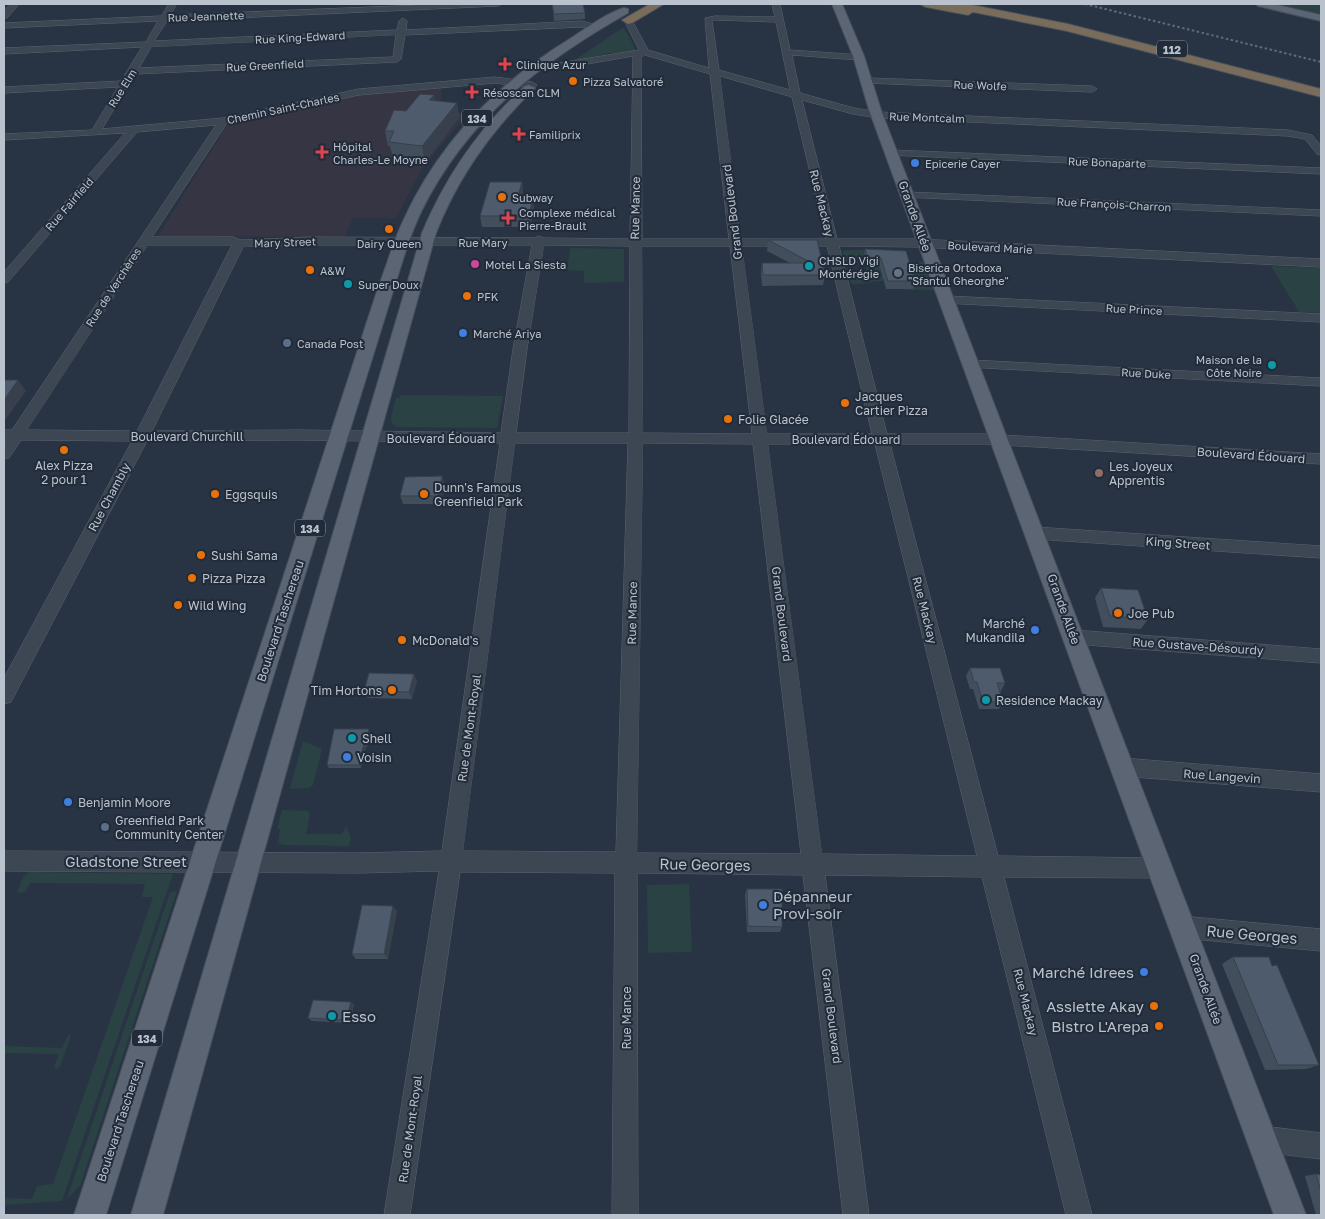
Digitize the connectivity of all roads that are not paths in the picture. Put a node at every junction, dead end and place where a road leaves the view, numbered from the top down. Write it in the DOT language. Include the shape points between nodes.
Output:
graph roads {
  1 [pos="15,4"];
  2 [pos="272,4"];
  3 [pos="498,4"];
  4 [pos="638,4"];
  5 [pos="658,4"];
  6 [pos="776,4"];
  7 [pos="837,4"];
  8 [pos="926,4"];
  9 [pos="951,4"];
  10 [pos="974,4"];
  11 [pos="989,4"];
  12 [pos="1260,4"];
  13 [pos="172,5"];
  14 [pos="405,6"];
  15 [pos="622,12"];
  16 [pos="268,14"];
  17 [pos="4,16"];
  18 [pos="165,18"];
  19 [pos="1321,18"];
  20 [pos="1039,19"];
  21 [pos="779,20"];
  22 [pos="4,25"];
  23 [pos="596,26"];
  24 [pos="400,33"];
  25 [pos="149,44"];
  26 [pos="4,51"];
  27 [pos="644,52"];
  28 [pos="787,52"];
  29 [pos="859,57"];
  30 [pos="553,67"];
  31 [pos="133,71"];
  32 [pos="715,73"];
  33 [pos="514,82"];
  34 [pos="868,82"];
  35 [pos="125,84"];
  36 [pos="532,85"];
  37 [pos="1321,88"];
  38 [pos="1092,89"];
  39 [pos="4,90"];
  40 [pos="1321,93"];
  41 [pos="796,95"];
  42 [pos="878,115"];
  43 [pos="223,121"];
  44 [pos="134,129"];
  45 [pos="95,132"];
  46 [pos="4,137"];
  47 [pos="1321,152"];
  48 [pos="892,153"];
  49 [pos="1321,171"];
  50 [pos="908,195"];
  51 [pos="1321,213"];
  52 [pos="538,240"];
  53 [pos="144,241"];
  54 [pos="402,241"];
  55 [pos="427,241"];
  56 [pos="634,241"];
  57 [pos="736,242"];
  58 [pos="832,243"];
  59 [pos="240,244"];
  60 [pos="926,244"];
  61 [pos="1321,263"];
  62 [pos="4,279"];
  63 [pos="947,300"];
  64 [pos="1321,318"];
  65 [pos="971,364"];
  66 [pos="1321,382"];
  67 [pos="10,435"];
  68 [pos="142,436"];
  69 [pos="339,436"];
  70 [pos="370,438"];
  71 [pos="508,438"];
  72 [pos="636,438"];
  73 [pos="760,439"];
  74 [pos="881,439"];
  75 [pos="1000,440"];
  76 [pos="4,454"];
  77 [pos="1321,459"];
  78 [pos="1035,533"];
  79 [pos="1321,552"];
  80 [pos="1074,636"];
  81 [pos="1321,656"];
  82 [pos="4,696"];
  83 [pos="1122,767"];
  84 [pos="1321,783"];
  85 [pos="4,861"];
  86 [pos="203,861"];
  87 [pos="249,861"];
  88 [pos="451,861"];
  89 [pos="627,863"];
  90 [pos="813,865"];
  91 [pos="991,867"];
  92 [pos="1160,868"];
  93 [pos="1182,927"];
  94 [pos="1321,940"];
  95 [pos="1262,1139"];
  96 [pos="1321,1146"];
  97 [pos="90,1215"];
  98 [pos="147,1215"];
  99 [pos="397,1215"];
  100 [pos="625,1215"];
  101 [pos="856,1215"];
  102 [pos="1079,1215"];
  103 [pos="1290,1215"];
  1 -- 17 [label="street"];
  2 -- 16 [label="street"];
  3 -- 14 [label="street, Rue Jeannette"];
  4 -- 15 [label="highway, Boulevard Taschereau / 134"];
  5 -- 15 [label="highway, Boulevard Taschereau / 134"];
  6 -- 21 [label="street, Rue Mackay"];
  7 -- 29 [label="main road, Grande Allée"];
  8 -- 20 [label="highway"];
  9 -- 20 [label="highway, 112"];
  10 -- 20 [label="highway"];
  11 -- 20 [label="highway"];
  12 -- 19 [label="main road"];
  13 -- 18 [label="street, Rue Elm"];
  14 -- 16 [label="street, Rue Jeannette"];
  14 -- 24 [label="street"];
  15 -- 23 [label="main road, Boulevard Taschereau / 134"];
  15 -- 27 [label="street"];
  15 -- 30 [label="main road, Boulevard Taschereau / 134" via="590,42"];
  16 -- 18 [label="street, Rue Jeannette"];
  18 -- 22 [label="street, Rue Jeannette"];
  18 -- 25 [label="street, Rue Elm"];
  20 -- 37 [label="highway, 112"];
  20 -- 40 [label="highway, 112"];
  21 -- 28 [label="street, Rue Mackay"];
  21 -- 32 [label="street, Grand Boulevard" via="708,20"];
  23 -- 24 [label="street, Rue King-Edward"];
  23 -- 33 [label="main road, Boulevard Taschereau / 134"];
  24 -- 25 [label="street, Rue King-Edward"];
  24 -- 31 [label="street, Rue Greenfield" via="397,59"];
  25 -- 26 [label="street, Rue King-Edward"];
  25 -- 31 [label="street, Rue Elm"];
  27 -- 30 [label="street, Rue Montcalm"];
  27 -- 32 [label="street, Rue Montcalm"];
  27 -- 56 [label="street, Rue Mance" via="637,56 636,63"];
  28 -- 29 [label="street"];
  28 -- 41 [label="street, Rue Mackay"];
  29 -- 34 [label="main road, Grande Allée"];
  30 -- 36 [label="main road, Boulevard Taschereau / 134"];
  31 -- 35 [label="street, Rue Elm"];
  32 -- 41 [label="street, Rue Montcalm"];
  32 -- 57 [label="street, Grand Boulevard"];
  33 -- 36 [label="street, Chemin Saint-Charles"];
  33 -- 43 [label="street, Chemin Saint-Charles" via="489,80 349,93"];
  33 -- 54 [label="main road, Boulevard Taschereau / 134" via="484,110 444,158"];
  34 -- 38 [label="street, Rue Wolfe"];
  34 -- 42 [label="main road, Grande Allée"];
  35 -- 39 [label="street"];
  35 -- 45 [label="street, Rue Elm"];
  36 -- 55 [label="main road, Boulevard Taschereau / 134" via="491,126 464,162 440,207"];
  41 -- 42 [label="street, Rue Montcalm"];
  41 -- 58 [label="street, Rue Mackay"];
  42 -- 47 [label="street, Rue Montcalm" via="1288,133 1308,137"];
  42 -- 48 [label="main road, Grande Allée"];
  43 -- 44 [label="street, Chemin Saint-Charles"];
  43 -- 53 [label="street, Rue de Verchères"];
  44 -- 45 [label="street, Chemin Saint-Charles"];
  44 -- 62 [label="street, Rue Fairfield"];
  45 -- 46 [label="street, Chemin Saint-Charles"];
  48 -- 49 [label="street, Rue Bonaparte"];
  48 -- 50 [label="main road, Grande Allée"];
  50 -- 51 [label="street, Rue François-Charron"];
  50 -- 60 [label="main road, Grande Allée"];
  52 -- 55 [label="street, Rue Mary"];
  52 -- 56 [label="street, Boulevard Marie"];
  52 -- 71 [label="street, Rue de Mont-Royal"];
  53 -- 59 [label="street, Mary Street" via="233,241"];
  53 -- 67 [label="street, Rue de Verchères"];
  54 -- 55 [label="street, Mary Street"];
  54 -- 59 [label="street, Mary Street"];
  54 -- 69 [label="main road, Boulevard Taschereau / 134"];
  55 -- 70 [label="main road, Boulevard Taschereau / 134"];
  56 -- 57 [label="street, Boulevard Marie"];
  56 -- 72 [label="street, Rue Mance"];
  57 -- 58 [label="street, Boulevard Marie"];
  57 -- 73 [label="street, Grand Boulevard"];
  58 -- 60 [label="street, Boulevard Marie"];
  58 -- 74 [label="street, Rue Mackay"];
  59 -- 68 [label="street, Rue Chambly"];
  60 -- 61 [label="street, Boulevard Marie"];
  60 -- 63 [label="main road, Grande Allée"];
  63 -- 64 [label="street, Rue Prince"];
  63 -- 65 [label="main road, Grande Allée"];
  65 -- 66 [label="street, Rue Duke"];
  65 -- 75 [label="main road, Grande Allée"];
  67 -- 68 [label="street, Boulevard Churchill"];
  67 -- 76 [label="street, Rue de Verchères"];
  68 -- 69 [label="street, Boulevard Churchill"];
  68 -- 82 [label="street, Rue Chambly"];
  69 -- 70 [label="street, Boulevard Churchill"];
  69 -- 86 [label="main road, Boulevard Taschereau / 134"];
  70 -- 71 [label="street, Boulevard Édouard"];
  70 -- 87 [label="main road, Boulevard Taschereau / 134"];
  71 -- 72 [label="street, Boulevard Édouard"];
  71 -- 88 [label="street, Rue de Mont-Royal"];
  72 -- 73 [label="street, Boulevard Édouard"];
  72 -- 89 [label="street, Rue Mance"];
  73 -- 74 [label="street, Boulevard Édouard"];
  73 -- 90 [label="street, Grand Boulevard"];
  74 -- 75 [label="street, Boulevard Édouard"];
  74 -- 91 [label="street, Rue Mackay"];
  75 -- 77 [label="street, Boulevard Édouard"];
  75 -- 78 [label="main road, Grande Allée"];
  78 -- 79 [label="street, King Street"];
  78 -- 80 [label="main road, Grande Allée"];
  80 -- 81 [label="street, Rue Gustave-Désourdy"];
  80 -- 83 [label="main road, Grande Allée"];
  83 -- 84 [label="street, Rue Langevin"];
  83 -- 92 [label="main road, Grande Allée"];
  85 -- 86 [label="street, Gladstone Street"];
  86 -- 87 [label="street, Gladstone Street"];
  86 -- 97 [label="main road, Boulevard Taschereau / 134"];
  87 -- 88 [label="street, Rue Georges"];
  87 -- 98 [label="main road, Boulevard Taschereau / 134"];
  88 -- 89 [label="street, Rue Georges"];
  88 -- 99 [label="street, Rue de Mont-Royal"];
  89 -- 90 [label="street, Rue Georges"];
  89 -- 100 [label="street, Rue Mance"];
  90 -- 91 [label="street, Rue Georges"];
  90 -- 101 [label="street, Grand Boulevard"];
  91 -- 92 [label="street, Rue Georges"];
  91 -- 102 [label="street, Rue Mackay"];
  92 -- 93 [label="main road, Grande Allée"];
  93 -- 94 [label="street, Rue Georges"];
  93 -- 95 [label="main road, Grande Allée"];
  95 -- 96 [label="street"];
  95 -- 103 [label="main road, Grande Allée"];
}
